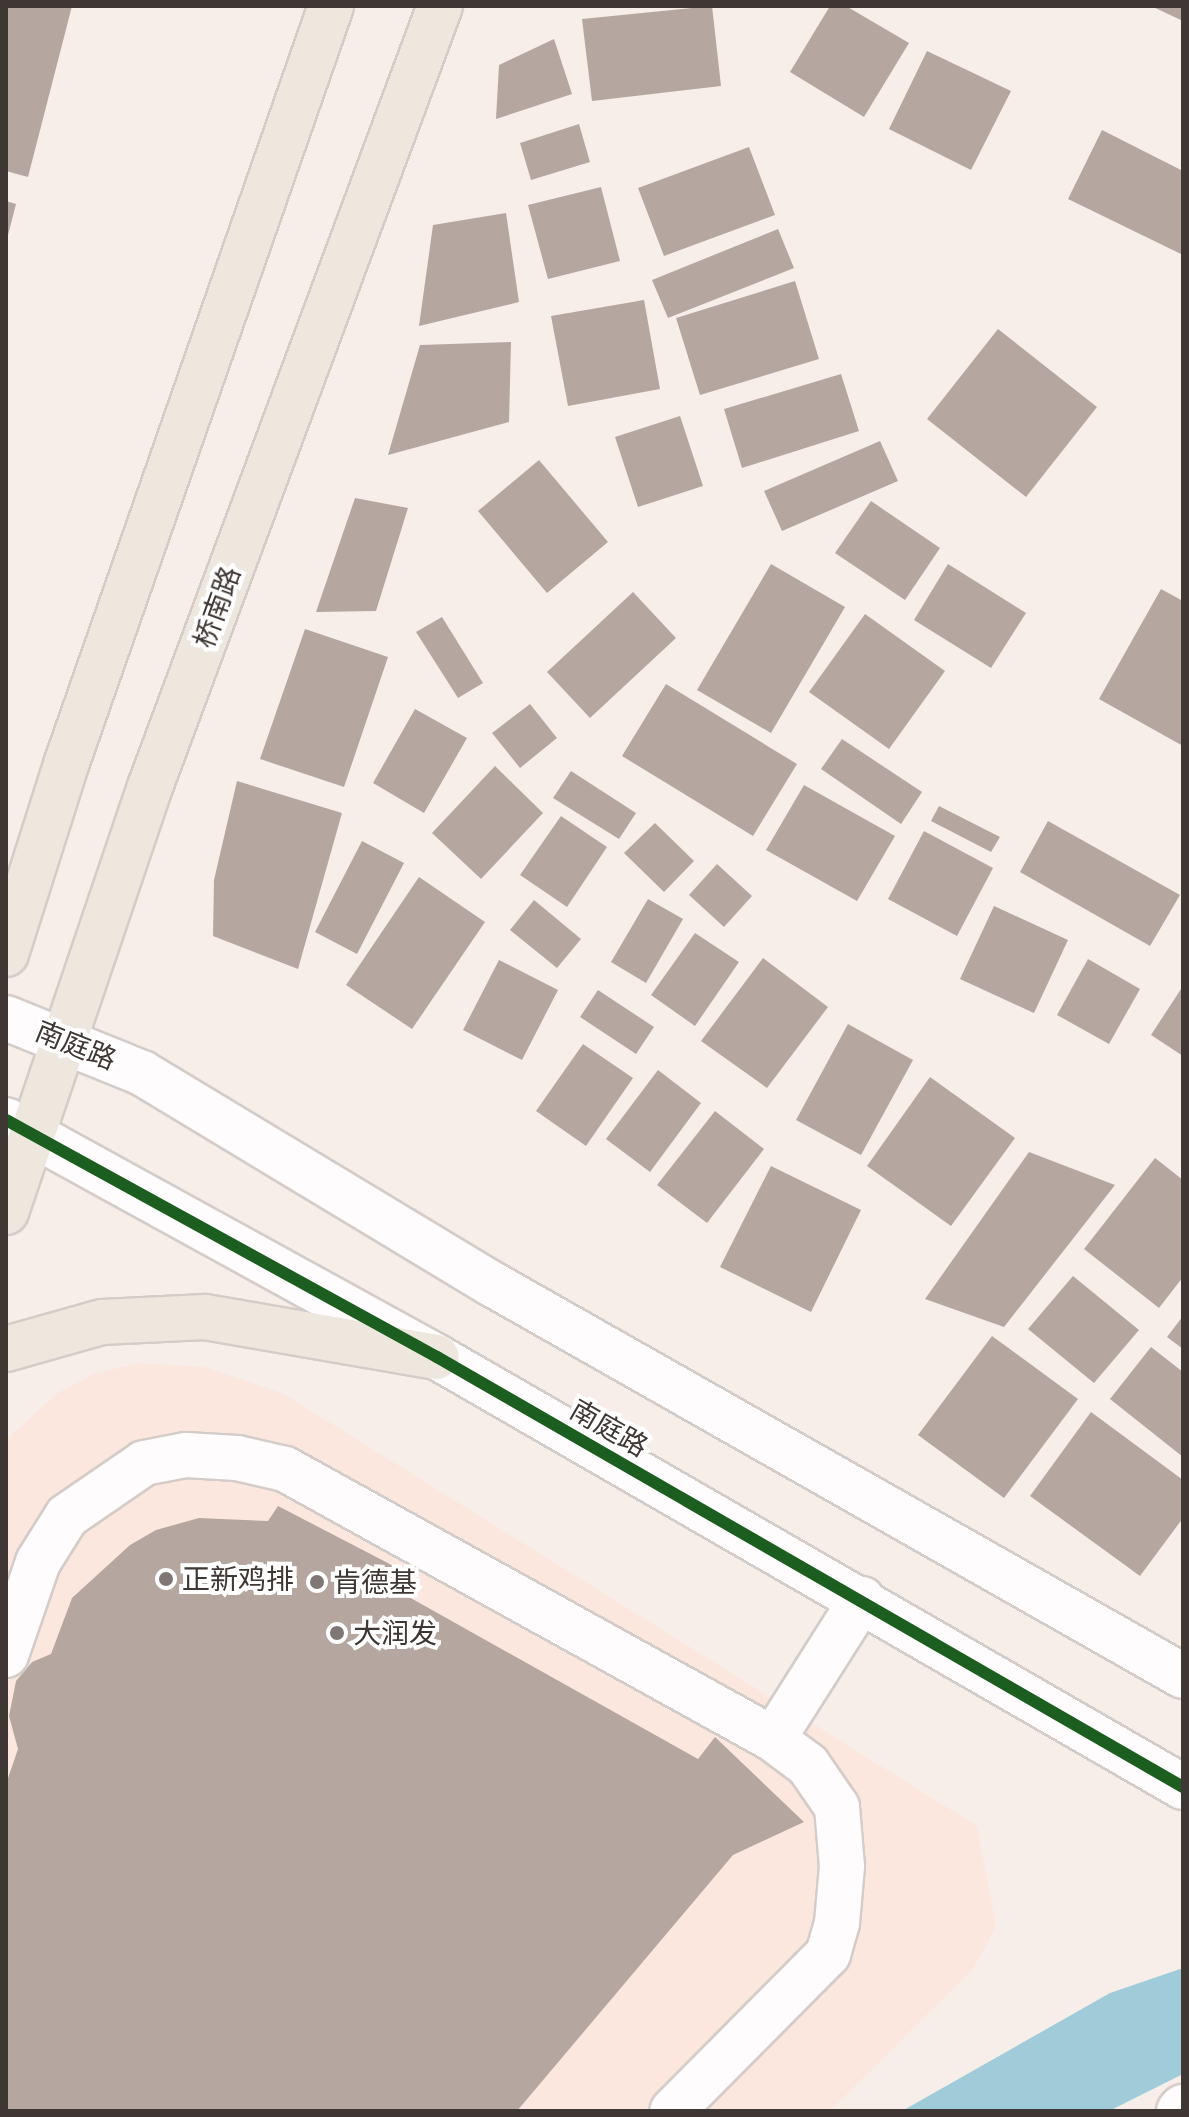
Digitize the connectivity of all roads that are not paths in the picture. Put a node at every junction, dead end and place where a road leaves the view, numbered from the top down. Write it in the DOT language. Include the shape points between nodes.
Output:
graph roads {
  1 [pos="331,6"];
  2 [pos="440,6"];
  3 [pos="6,954"];
  4 [pos="6,1018"];
  5 [pos="68,1040"];
  6 [pos="20,1127"];
  7 [pos="6,1212"];
  8 [pos="6,1349"];
  9 [pos="437,1357"];
  10 [pos="862,1599"];
  11 [pos="6,1655"];
  12 [pos="1183,1676"];
  13 [pos="773,1739"];
  14 [pos="1183,1787"];
  15 [pos="672,2111"];
  1 -- 3 [label="main road"];
  2 -- 5 [label="main road, 桥南路" via="150,787"];
  4 -- 5 [label="street, 南庭路"];
  5 -- 6 [label="main road, 桥南路"];
  5 -- 12 [label="street, 南庭路" via="142,1073 492,1284"];
  6 -- 7 [label="main road, 桥南路"];
  6 -- 9 [label="street, 南庭路"];
  8 -- 9 [label="main road" via="102,1322 205,1317"];
  9 -- 10 [label="street, 南庭路"];
  10 -- 13 [label="street"];
  10 -- 14 [label="street, 南庭路"];
  11 -- 13 [label="street" via="38,1562 67,1516 144,1463 186,1455 237,1458 285,1469"];
  13 -- 15 [label="street" via="808,1765 837,1807 842,1866 837,1923 828,1954"];
}
